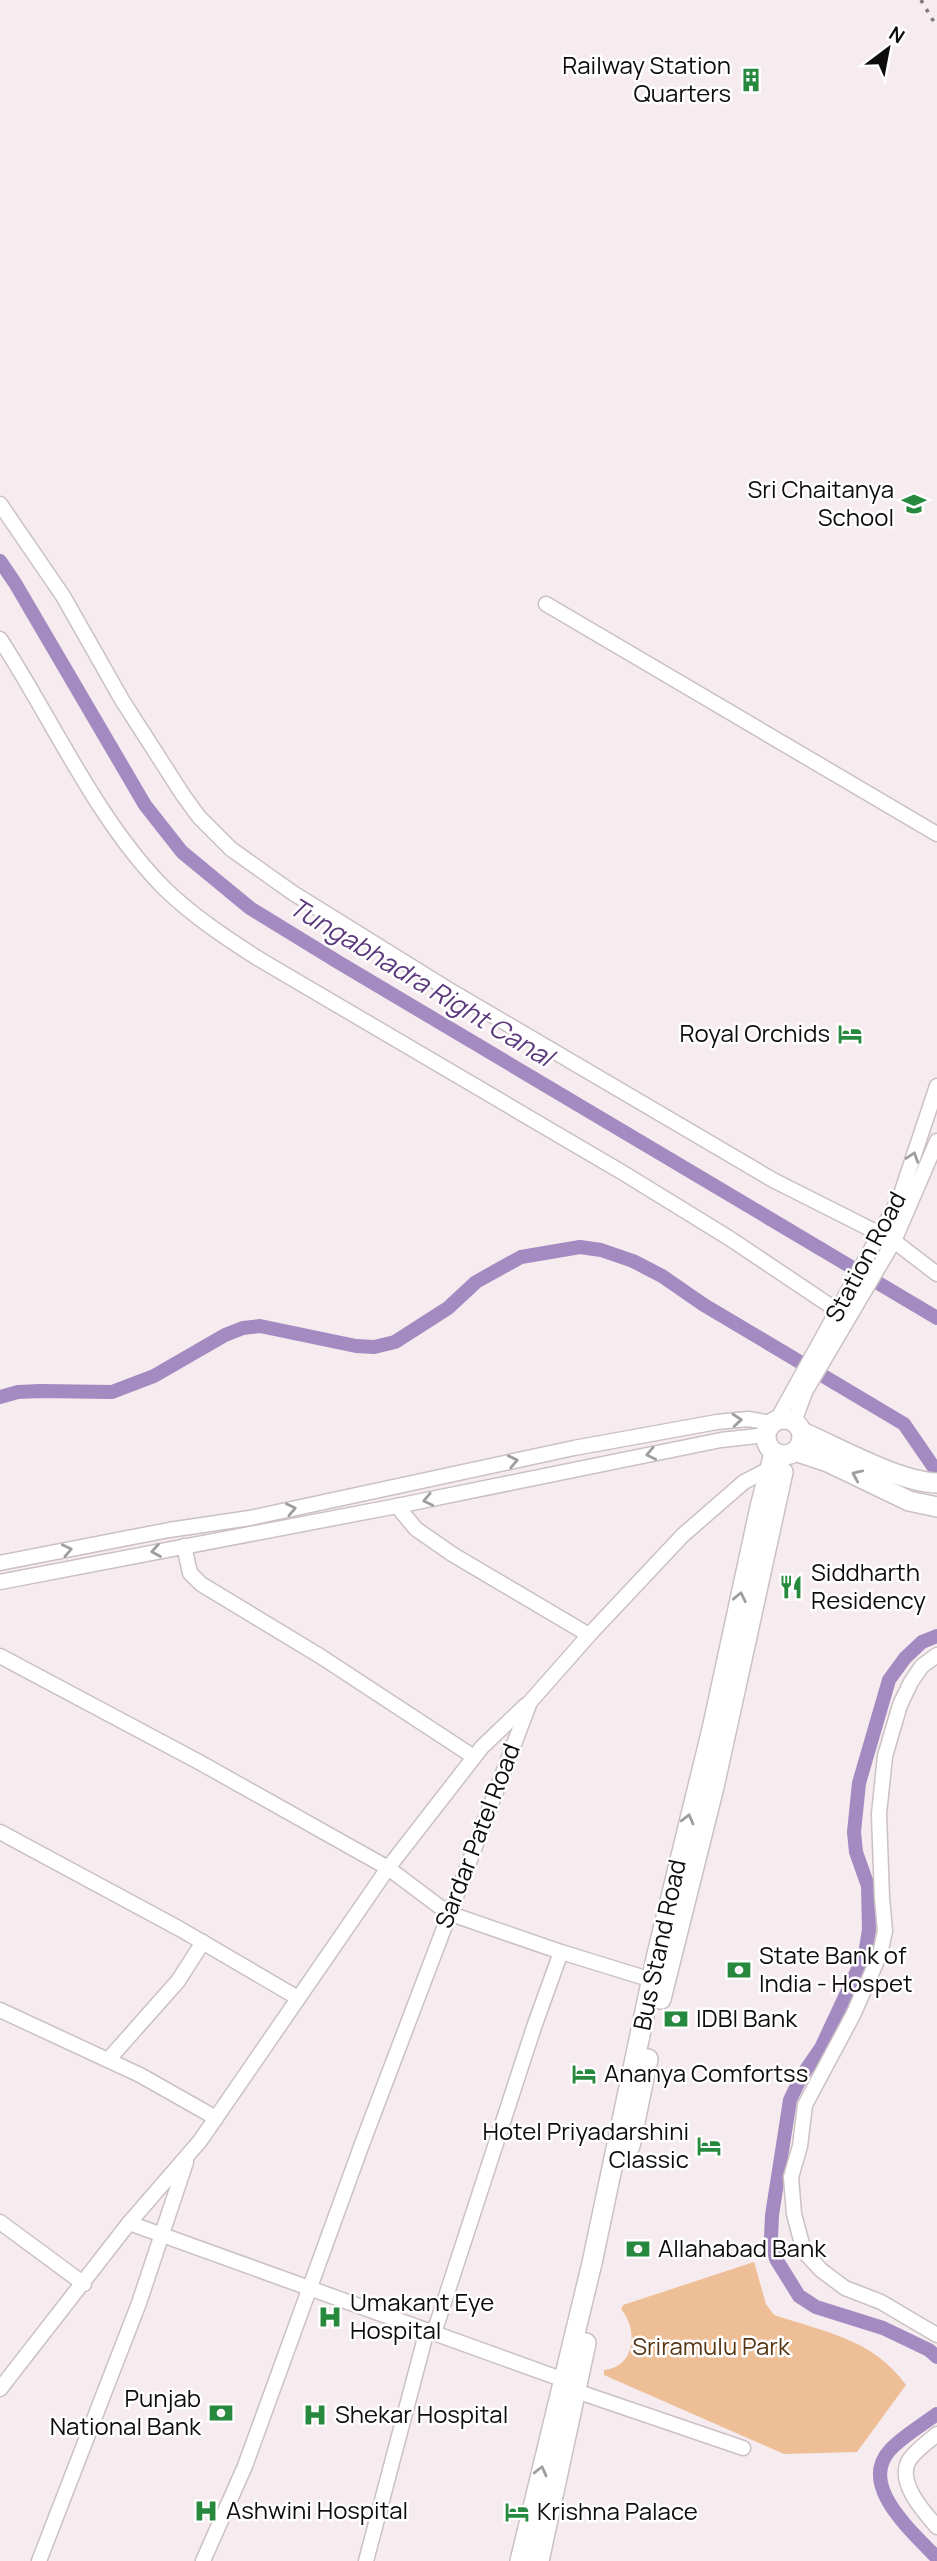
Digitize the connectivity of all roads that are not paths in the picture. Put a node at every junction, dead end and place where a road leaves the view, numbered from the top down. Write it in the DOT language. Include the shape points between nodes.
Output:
graph roads {
  1 [pos="0,504"];
  2 [pos="546,604"];
  3 [pos="0,639"];
  4 [pos="937,834"];
  5 [pos="937,1086"];
  6 [pos="937,1141"];
  7 [pos="885,1241"];
  8 [pos="937,1274"];
  9 [pos="846,1306"];
  10 [pos="782,1440"];
  11 [pos="930,1483"];
  12 [pos="397,1506"];
  13 [pos="937,1507"];
  14 [pos="184,1546"];
  15 [pos="0,1563"];
  16 [pos="0,1581"];
  17 [pos="589,1635"];
  18 [pos="937,1655"];
  19 [pos="0,1656"];
  20 [pos="530,1702"];
  21 [pos="474,1757"];
  22 [pos="0,1832"];
  23 [pos="388,1868"];
  24 [pos="448,1913"];
  25 [pos="203,1942"];
  26 [pos="561,1952"];
  27 [pos="659,1980"];
  28 [pos="298,1997"];
  29 [pos="0,2010"];
  30 [pos="108,2060"];
  31 [pos="216,2118"];
  32 [pos="188,2155"];
  33 [pos="0,2222"];
  34 [pos="129,2223"];
  35 [pos="162,2234"];
  36 [pos="84,2284"];
  37 [pos="310,2287"];
  38 [pos="431,2331"];
  39 [pos="937,2335"];
  40 [pos="570,2385"];
  41 [pos="0,2389"];
  42 [pos="937,2434"];
  43 [pos="743,2448"];
  44 [pos="937,2527"];
  45 [pos="39,2561"];
  46 [pos="202,2561"];
  47 [pos="366,2561"];
  48 [pos="520,2561"];
  49 [pos="539,2561"];
  1 -- 7 [label="street" via="64,596 122,701 183,796 231,849 446,988"];
  2 -- 4 [label="street"];
  3 -- 9 [label="street" via="111,821 165,888 193,913 259,959"];
  7 -- 5 [label="street, Station Road, one-way"];
  6 -- 7 [label="street, Station Road"];
  7 -- 8 [label="street"];
  7 -- 9 [label="street"];
  9 -- 10 [label="street" via="800,1388"];
  10 -- 11 [label="main road"];
  10 -- 12 [label="street, one-way" via="721,1440"];
  13 -- 10 [label="main road, one-way" via="916,1504"];
  15 -- 10 [label="street, one-way" via="250,1518 717,1422 748,1419"];
  10 -- 17 [label="street, Sardar Patel Road" via="744,1482 682,1535"];
  10 -- 27 [label="main road, Bus Stand Road" via="714,1787"];
  12 -- 14 [label="street"];
  12 -- 17 [label="street" via="415,1529 434,1542"];
  14 -- 16 [label="street, one-way"];
  14 -- 21 [label="street" via="190,1573 201,1584"];
  17 -- 20 [label="street, Sardar Patel Road"];
  18 -- 39 [label="street" via="911,1682 885,1756 879,1814 885,1931 880,1954 806,2105 792,2177 794,2214 807,2255 845,2288 881,2302"];
  19 -- 23 [label="street"];
  20 -- 21 [label="street"];
  20 -- 24 [label="street, Sardar Patel Road"];
  21 -- 23 [label="street"];
  22 -- 25 [label="street"];
  23 -- 24 [label="street"];
  23 -- 28 [label="street"];
  24 -- 26 [label="street"];
  24 -- 37 [label="street, Sardar Patel Road"];
  25 -- 28 [label="street"];
  25 -- 30 [label="street" via="178,1981"];
  26 -- 27 [label="street"];
  26 -- 38 [label="street"];
  27 -- 40 [label="main road, Bus Stand Road"];
  28 -- 31 [label="street"];
  29 -- 30 [label="street"];
  30 -- 31 [label="street"];
  31 -- 32 [label="street"];
  32 -- 34 [label="street"];
  32 -- 35 [label="street"];
  33 -- 36 [label="street"];
  34 -- 35 [label="street"];
  34 -- 36 [label="street"];
  35 -- 37 [label="street"];
  35 -- 45 [label="street"];
  36 -- 41 [label="street"];
  37 -- 38 [label="street"];
  37 -- 46 [label="street, Sardar Patel Road" via="245,2466"];
  38 -- 40 [label="street"];
  38 -- 47 [label="street"];
  40 -- 43 [label="street"];
  48 -- 40 [label="main road, Bus Stand Road, one-way"];
  40 -- 49 [label="main road, Bus Stand Road"];
  42 -- 44 [label="street" via="912,2456 906,2471 913,2494"];
}
